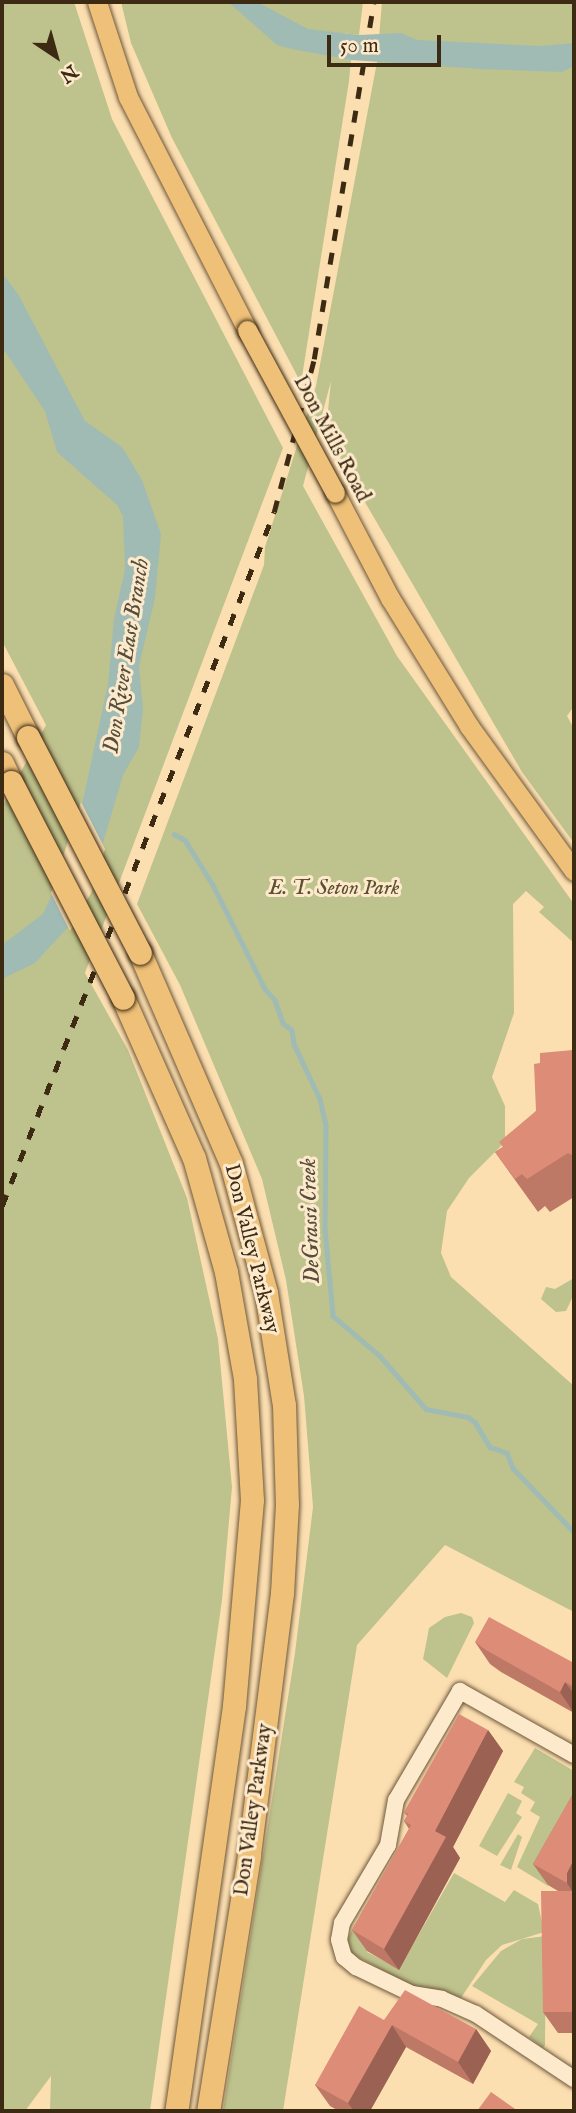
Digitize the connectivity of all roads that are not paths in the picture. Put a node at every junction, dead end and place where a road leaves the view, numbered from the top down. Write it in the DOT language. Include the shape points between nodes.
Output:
graph roads {
  1 [pos="97,2"];
  2 [pos="2,685"];
  3 [pos="6,773"];
  4 [pos="574,871"];
  5 [pos="574,1755"];
  6 [pos="574,2079"];
  7 [pos="176,2111"];
  8 [pos="208,2111"];
  1 -- 4 [label="main road, Don Mills Road, bridge" via="128,97 390,598 469,726"];
  2 -- 8 [label="highway, Don Valley Parkway, bridge" via="140,953 231,1163 266,1293 284,1405 287,1504 282,1593 248,1856"];
  3 -- 7 [label="highway, Don Valley Parkway, bridge" via="123,998 194,1158 226,1272 245,1379 252,1500 234,1706"];
  5 -- 6 [label="street" via="460,1691 396,1800 388,1844 342,1923 339,1940 344,1957 356,1967 412,1994 442,1999 476,2014"];
}
